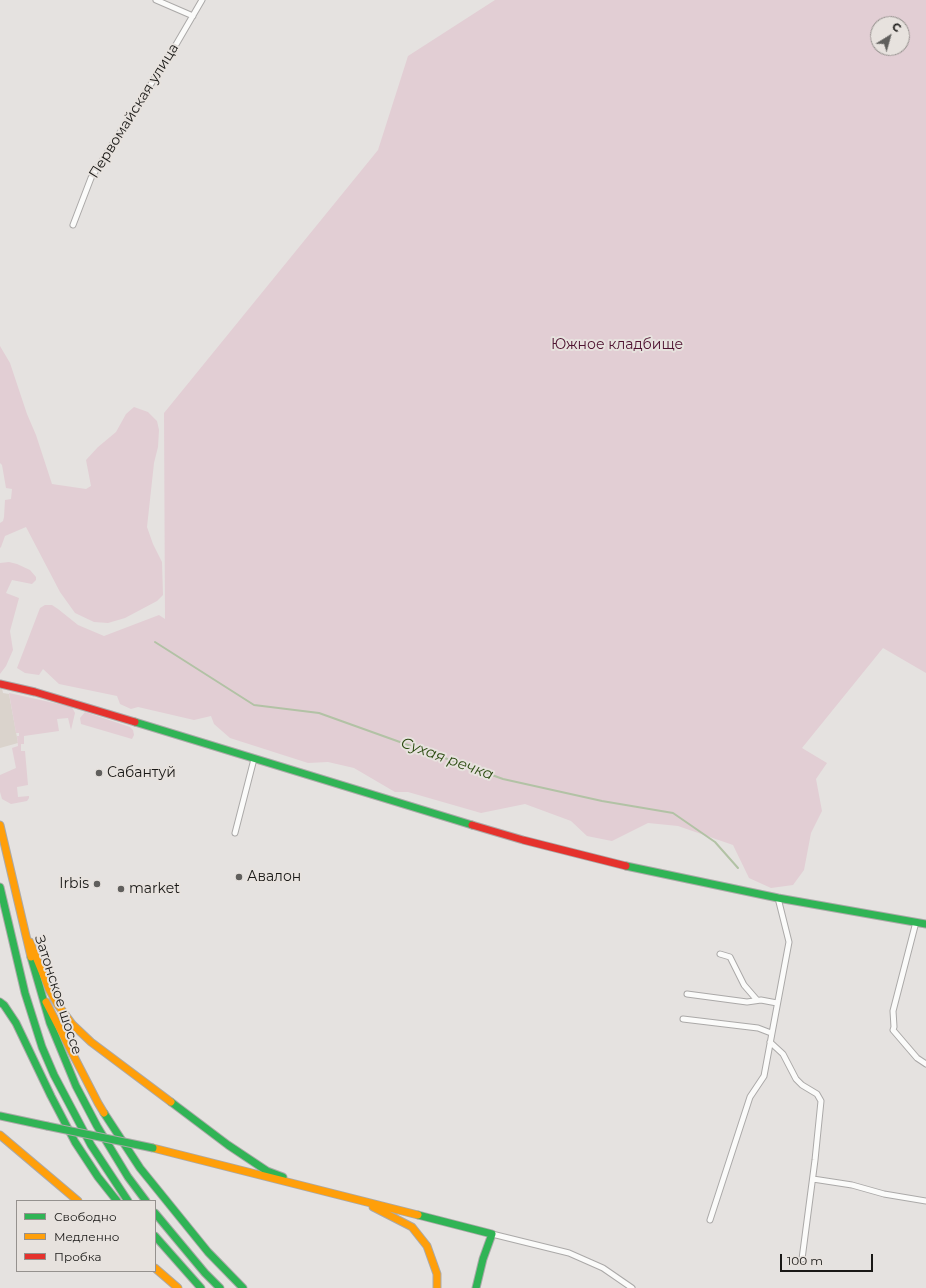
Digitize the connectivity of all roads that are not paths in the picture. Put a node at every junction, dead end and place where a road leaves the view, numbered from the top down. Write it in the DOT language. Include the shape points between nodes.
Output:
graph roads {
  1 [pos="156,0"];
  2 [pos="202,0"];
  3 [pos="193,16"];
  4 [pos="72,225"];
  5 [pos="0,684"];
  6 [pos="254,759"];
  7 [pos="0,825"];
  8 [pos="235,833"];
  9 [pos="0,887"];
  10 [pos="778,898"];
  11 [pos="21,918"];
  12 [pos="916,922"];
  13 [pos="926,924"];
  14 [pos="720,954"];
  15 [pos="40,990"];
  16 [pos="687,994"];
  17 [pos="757,1000"];
  18 [pos="0,1002"];
  19 [pos="777,1003"];
  20 [pos="683,1019"];
  21 [pos="771,1033"];
  22 [pos="770,1042"];
  23 [pos="926,1064"];
  24 [pos="0,1116"];
  25 [pos="0,1135"];
  26 [pos="812,1179"];
  27 [pos="305,1186"];
  28 [pos="77,1200"];
  29 [pos="116,1200"];
  30 [pos="127,1200"];
  31 [pos="145,1200"];
  32 [pos="358,1200"];
  33 [pos="926,1200"];
  34 [pos="156,1215"];
  35 [pos="710,1220"];
  36 [pos="492,1234"];
  37 [pos="156,1239"];
  38 [pos="802,1259"];
  39 [pos="156,1269"];
  40 [pos="178,1288"];
  41 [pos="201,1288"];
  42 [pos="220,1288"];
  43 [pos="244,1288"];
  44 [pos="437,1288"];
  45 [pos="476,1288"];
  46 [pos="632,1288"];
  1 -- 3 [label="street"];
  2 -- 3 [label="street, Первомайская улица"];
  3 -- 4 [label="street, Первомайская улица" via="91,178"];
  5 -- 6 [label="main road" via="66,701"];
  6 -- 8 [label="street"];
  6 -- 10 [label="main road" via="524,840 629,867"];
  7 -- 11 [label="main road, Затонское шоссе"];
  9 -- 30 [label="main road, Затонское шоссе" via="23,986 42,1047 91,1145"];
  10 -- 12 [label="main road"];
  10 -- 19 [label="street" via="789,942"];
  11 -- 15 [label="main road, Затонское шоссе"];
  11 -- 27 [label="main road" via="49,989 58,1005 72,1024 91,1042 228,1145 267,1171"];
  12 -- 13 [label="main road"];
  12 -- 23 [label="street" via="893,1011 893,1030 917,1058"];
  14 -- 17 [label="street" via="730,957 744,985"];
  15 -- 31 [label="main road, Затонское шоссе" via="76,1086 97,1126"];
  15 -- 43 [label="main road" via="98,1103 140,1168 208,1252"];
  16 -- 17 [label="street" via="747,1002"];
  17 -- 19 [label="street"];
  18 -- 29 [label="main road" via="16,1023 74,1142"];
  19 -- 21 [label="street"];
  20 -- 21 [label="street" via="758,1028"];
  21 -- 22 [label="street"];
  22 -- 26 [label="street" via="783,1054 796,1079 817,1094 821,1101"];
  22 -- 35 [label="street" via="764,1076 750,1097"];
  24 -- 27 [label="main road, bridge" via="153,1148"];
  25 -- 28 [label="main road"];
  26 -- 33 [label="street"];
  26 -- 38 [label="street"];
  27 -- 32 [label="main road"];
  32 -- 36 [label="main road"];
  32 -- 44 [label="main road" via="412,1228 427,1246 437,1274"];
  34 -- 42 [label="main road"];
  36 -- 45 [label="main road"];
  36 -- 46 [label="street" via="569,1253 603,1268"];
  37 -- 41 [label="main road"];
  39 -- 40 [label="main road"];
}
